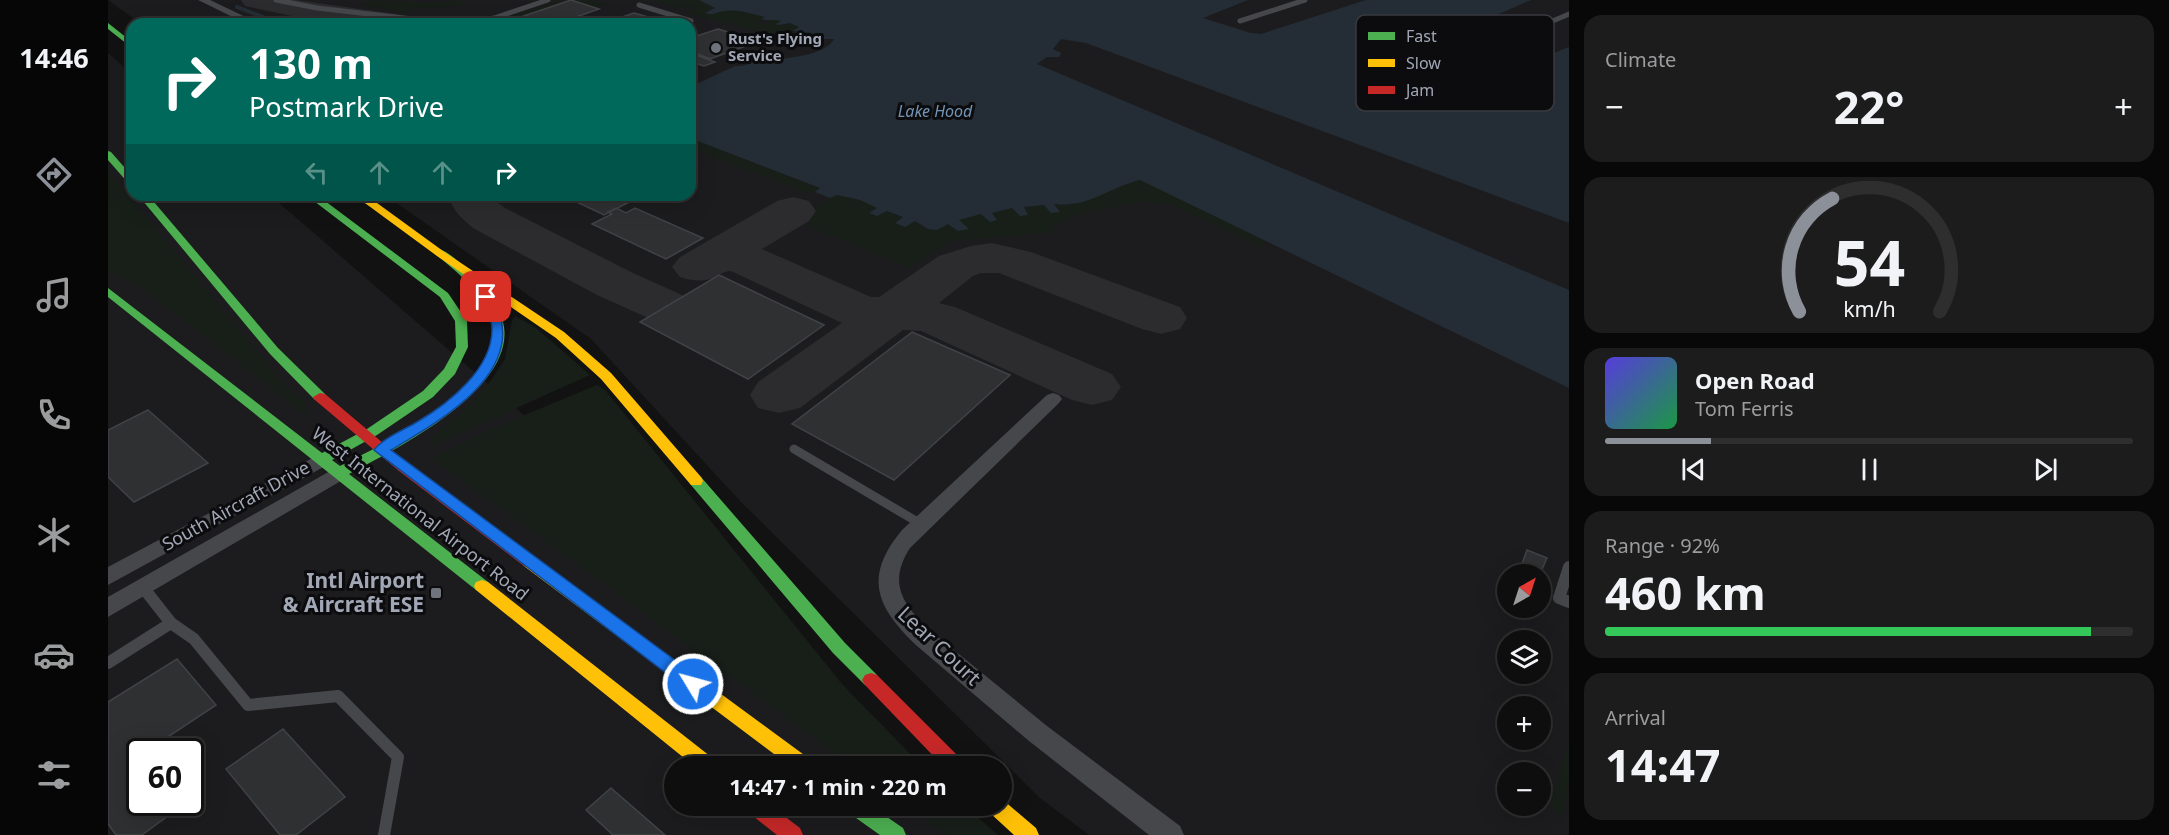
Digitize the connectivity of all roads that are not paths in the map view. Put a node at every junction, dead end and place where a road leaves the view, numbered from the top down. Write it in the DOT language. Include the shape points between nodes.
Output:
graph roads {
  1 [pos="203,0"];
  2 [pos="276,0"];
  3 [pos="548,0"];
  4 [pos="1305,0"];
  5 [pos="639,5"];
  6 [pos="1569,14"];
  7 [pos="242,18"];
  8 [pos="404,18"];
  9 [pos="495,18"];
  10 [pos="682,18"];
  11 [pos="1554,20"];
  12 [pos="1240,21"];
  13 [pos="108,23"];
  14 [pos="126,33"];
  15 [pos="126,40"];
  16 [pos="108,154"];
  17 [pos="126,175"];
  18 [pos="147,201"];
  19 [pos="319,201"];
  20 [pos="367,201"];
  21 [pos="441,254"];
  22 [pos="108,291"];
  23 [pos="1053,399"];
  24 [pos="365,436"];
  25 [pos="794,449"];
  26 [pos="381,450"];
  27 [pos="322,459"];
  28 [pos="339,472"];
  29 [pos="921,524"];
  30 [pos="1569,567"];
  31 [pos="108,577"];
  32 [pos="142,586"];
  33 [pos="1569,602"];
  34 [pos="108,608"];
  35 [pos="171,623"];
  36 [pos="108,663"];
  37 [pos="695,756"];
  38 [pos="791,756"];
  39 [pos="945,756"];
  40 [pos="769,816"];
  41 [pos="870,816"];
  42 [pos="1008,816"];
  43 [pos="384,835"];
  44 [pos="793,835"];
  45 [pos="896,835"];
  46 [pos="1029,835"];
  47 [pos="1171,835"];
  1 -- 7 [label="street"];
  2 -- 8 [label="lane"];
  3 -- 9 [label="lane"];
  4 -- 12 [label="lane"];
  5 -- 10 [label="lane"];
  6 -- 11 [label="lane"];
  13 -- 14 [label="main road"];
  13 -- 15 [label="main road"];
  16 -- 17 [label="main road"];
  18 -- 24 [label="main road, West International Airport Road" via="274,351"];
  19 -- 24 [label="main road, South Aircraft Drive" via="444,296 458,311 464,328 459,356 441,383 411,408"];
  20 -- 21 [label="main road"];
  21 -- 26 [label="main road" via="490,304 497,321 496,345 481,375 456,403"];
  21 -- 39 [label="main road" via="560,335 606,376 839,648"];
  22 -- 27 [label="main road, West International Airport Road"];
  23 -- 29 [label="street, Lear Court"];
  24 -- 26 [label="main road, West International Airport Road"];
  24 -- 27 [label="main road, South Aircraft Drive"];
  25 -- 29 [label="lane"];
  26 -- 28 [label="main road"];
  26 -- 38 [label="main road, West International Airport Road"];
  27 -- 28 [label="main road, West International Airport Road"];
  27 -- 31 [label="street, South Aircraft Drive"];
  28 -- 32 [label="street, South Aircraft Drive"];
  28 -- 37 [label="main road, West International Airport Road"];
  29 -- 47 [label="street, Lear Court" via="895,552 888,567 894,604 1017,718"];
  30 -- 33 [label="lane" via="1559,598"];
  32 -- 34 [label="street, South Aircraft Drive"];
  32 -- 35 [label="lane"];
  35 -- 36 [label="lane"];
  35 -- 43 [label="lane" via="194,639 248,705 338,696 398,757"];
  40 -- 44 [label="main road"];
  41 -- 45 [label="main road"];
  42 -- 46 [label="main road"];
}
